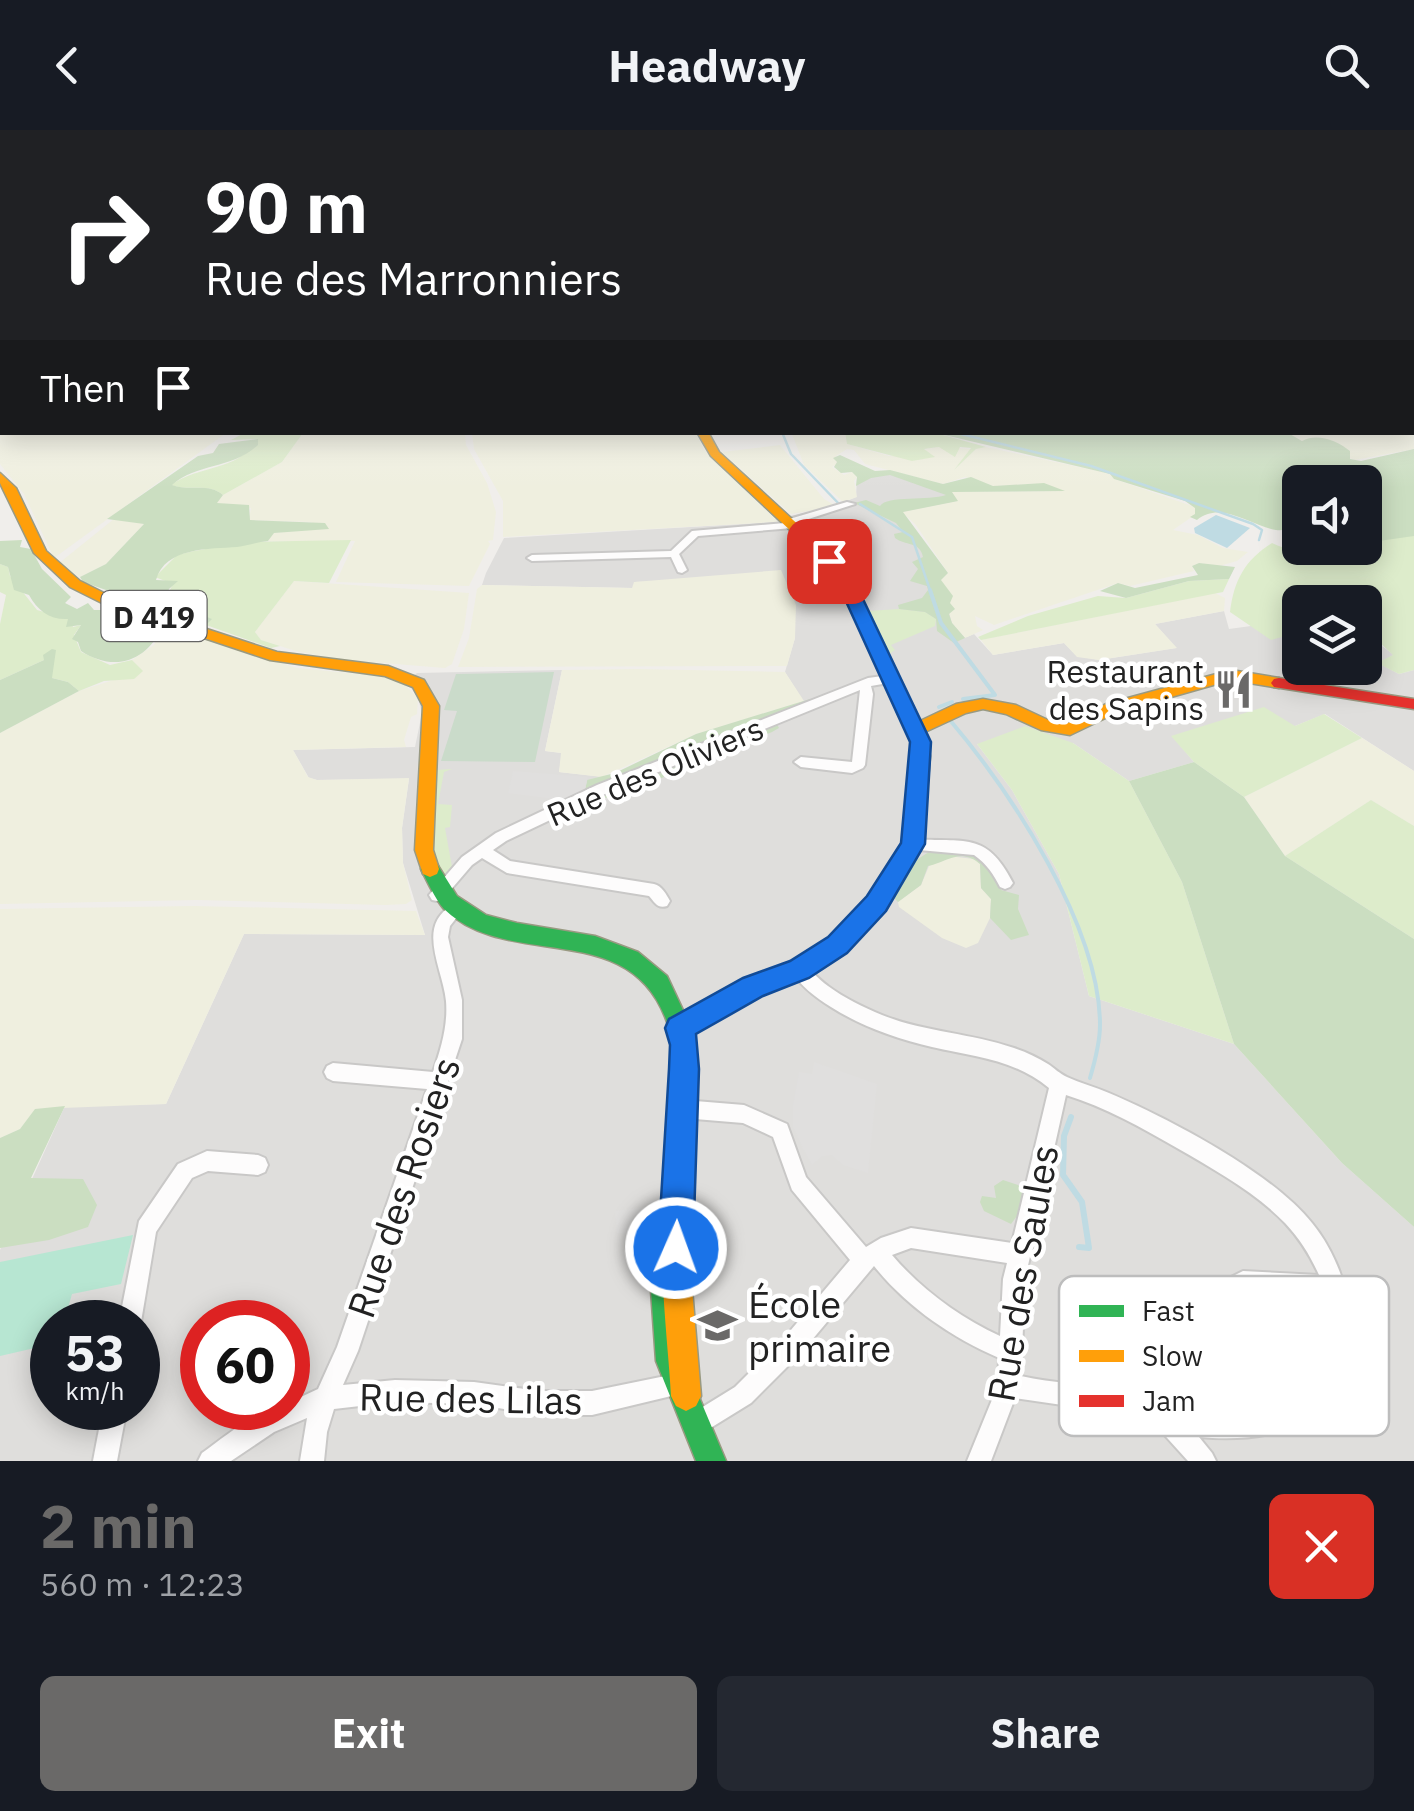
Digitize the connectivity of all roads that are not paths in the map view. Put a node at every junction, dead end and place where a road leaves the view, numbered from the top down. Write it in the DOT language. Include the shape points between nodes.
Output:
graph roads {
  1 [pos="704,435"];
  2 [pos="0,476"];
  3 [pos="850,504"];
  4 [pos="791,523"];
  5 [pos="674,554"];
  6 [pos="532,558"];
  7 [pos="682,570"];
  8 [pos="874,681"];
  9 [pos="1414,704"];
  10 [pos="916,729"];
  11 [pos="801,762"];
  12 [pos="913,844"];
  13 [pos="482,850"];
  14 [pos="1004,884"];
  15 [pos="437,894"];
  16 [pos="662,901"];
  17 [pos="454,912"];
  18 [pos="799,970"];
  19 [pos="679,1028"];
  20 [pos="333,1072"];
  21 [pos="438,1081"];
  22 [pos="1060,1084"];
  23 [pos="683,1109"];
  24 [pos="258,1165"];
  25 [pos="1019,1254"];
  26 [pos="870,1256"];
  27 [pos="1329,1276"];
  28 [pos="134,1300"];
  29 [pos="1008,1351"];
  30 [pos="1010,1385"];
  31 [pos="684,1388"];
  32 [pos="1059,1395"];
  33 [pos="325,1398"];
  34 [pos="696,1424"];
  35 [pos="111,1430"];
  36 [pos="1182,1436"];
  37 [pos="106,1461"];
  38 [pos="210,1461"];
  39 [pos="312,1461"];
  40 [pos="712,1461"];
  41 [pos="979,1461"];
  42 [pos="1204,1461"];
  1 -- 4 [label="main road"];
  2 -- 15 [label="main road, D 419" via="40,553 74,584 274,657 408,676 428,695 424,850"];
  3 -- 4 [label="street"];
  4 -- 5 [label="street" via="696,533"];
  4 -- 8 [label="main road" via="846,584"];
  5 -- 6 [label="street"];
  5 -- 7 [label="street"];
  8 -- 10 [label="main road"];
  8 -- 11 [label="street" via="858,765"];
  8 -- 13 [label="street, Rue des Oliviers" via="577,800"];
  9 -- 10 [label="main road" via="1231,675 1112,708 1070,729 983,704"];
  10 -- 12 [label="main road" via="922,756"];
  12 -- 14 [label="street" via="983,851"];
  12 -- 18 [label="main road" via="858,926"];
  13 -- 15 [label="street, Rue des Oliviers"];
  13 -- 16 [label="street" via="506,867 654,890"];
  15 -- 17 [label="main road, D 419"];
  17 -- 19 [label="main road, D 419" via="636,960 663,988"];
  17 -- 21 [label="street, Rue des Rosiers" via="440,930 454,1000 453,1039"];
  18 -- 19 [label="main road"];
  18 -- 22 [label="street" via="818,992 883,1021 1022,1057"];
  19 -- 23 [label="main road"];
  19 -- 31 [label="main road, D 419" via="662,1244 665,1328"];
  20 -- 21 [label="street"];
  21 -- 33 [label="street, Rue des Rosiers"];
  22 -- 25 [label="street, Rue des Saules"];
  22 -- 27 [label="street" via="1103,1100 1247,1180 1314,1243"];
  23 -- 26 [label="street" via="758,1118 780,1131 804,1189"];
  23 -- 31 [label="main road" via="676,1248"];
  24 -- 28 [label="street" via="207,1162 185,1170 146,1228"];
  25 -- 26 [label="street" via="911,1238"];
  25 -- 29 [label="street, Rue des Saules"];
  26 -- 29 [label="street" via="950,1319"];
  26 -- 34 [label="street" via="744,1395"];
  29 -- 30 [label="street, Rue des Saules"];
  30 -- 32 [label="street"];
  30 -- 41 [label="street, Rue des Saules"];
  31 -- 33 [label="street, Rue des Lilas" via="592,1402 394,1391"];
  31 -- 34 [label="main road, D 419"];
  33 -- 38 [label="street, Rue des Lilas" via="266,1424"];
  33 -- 39 [label="street, Rue des Rosiers" via="312,1436"];
  34 -- 40 [label="main road, D 419"];
  35 -- 37 [label="street"];
  36 -- 42 [label="street"];
}
